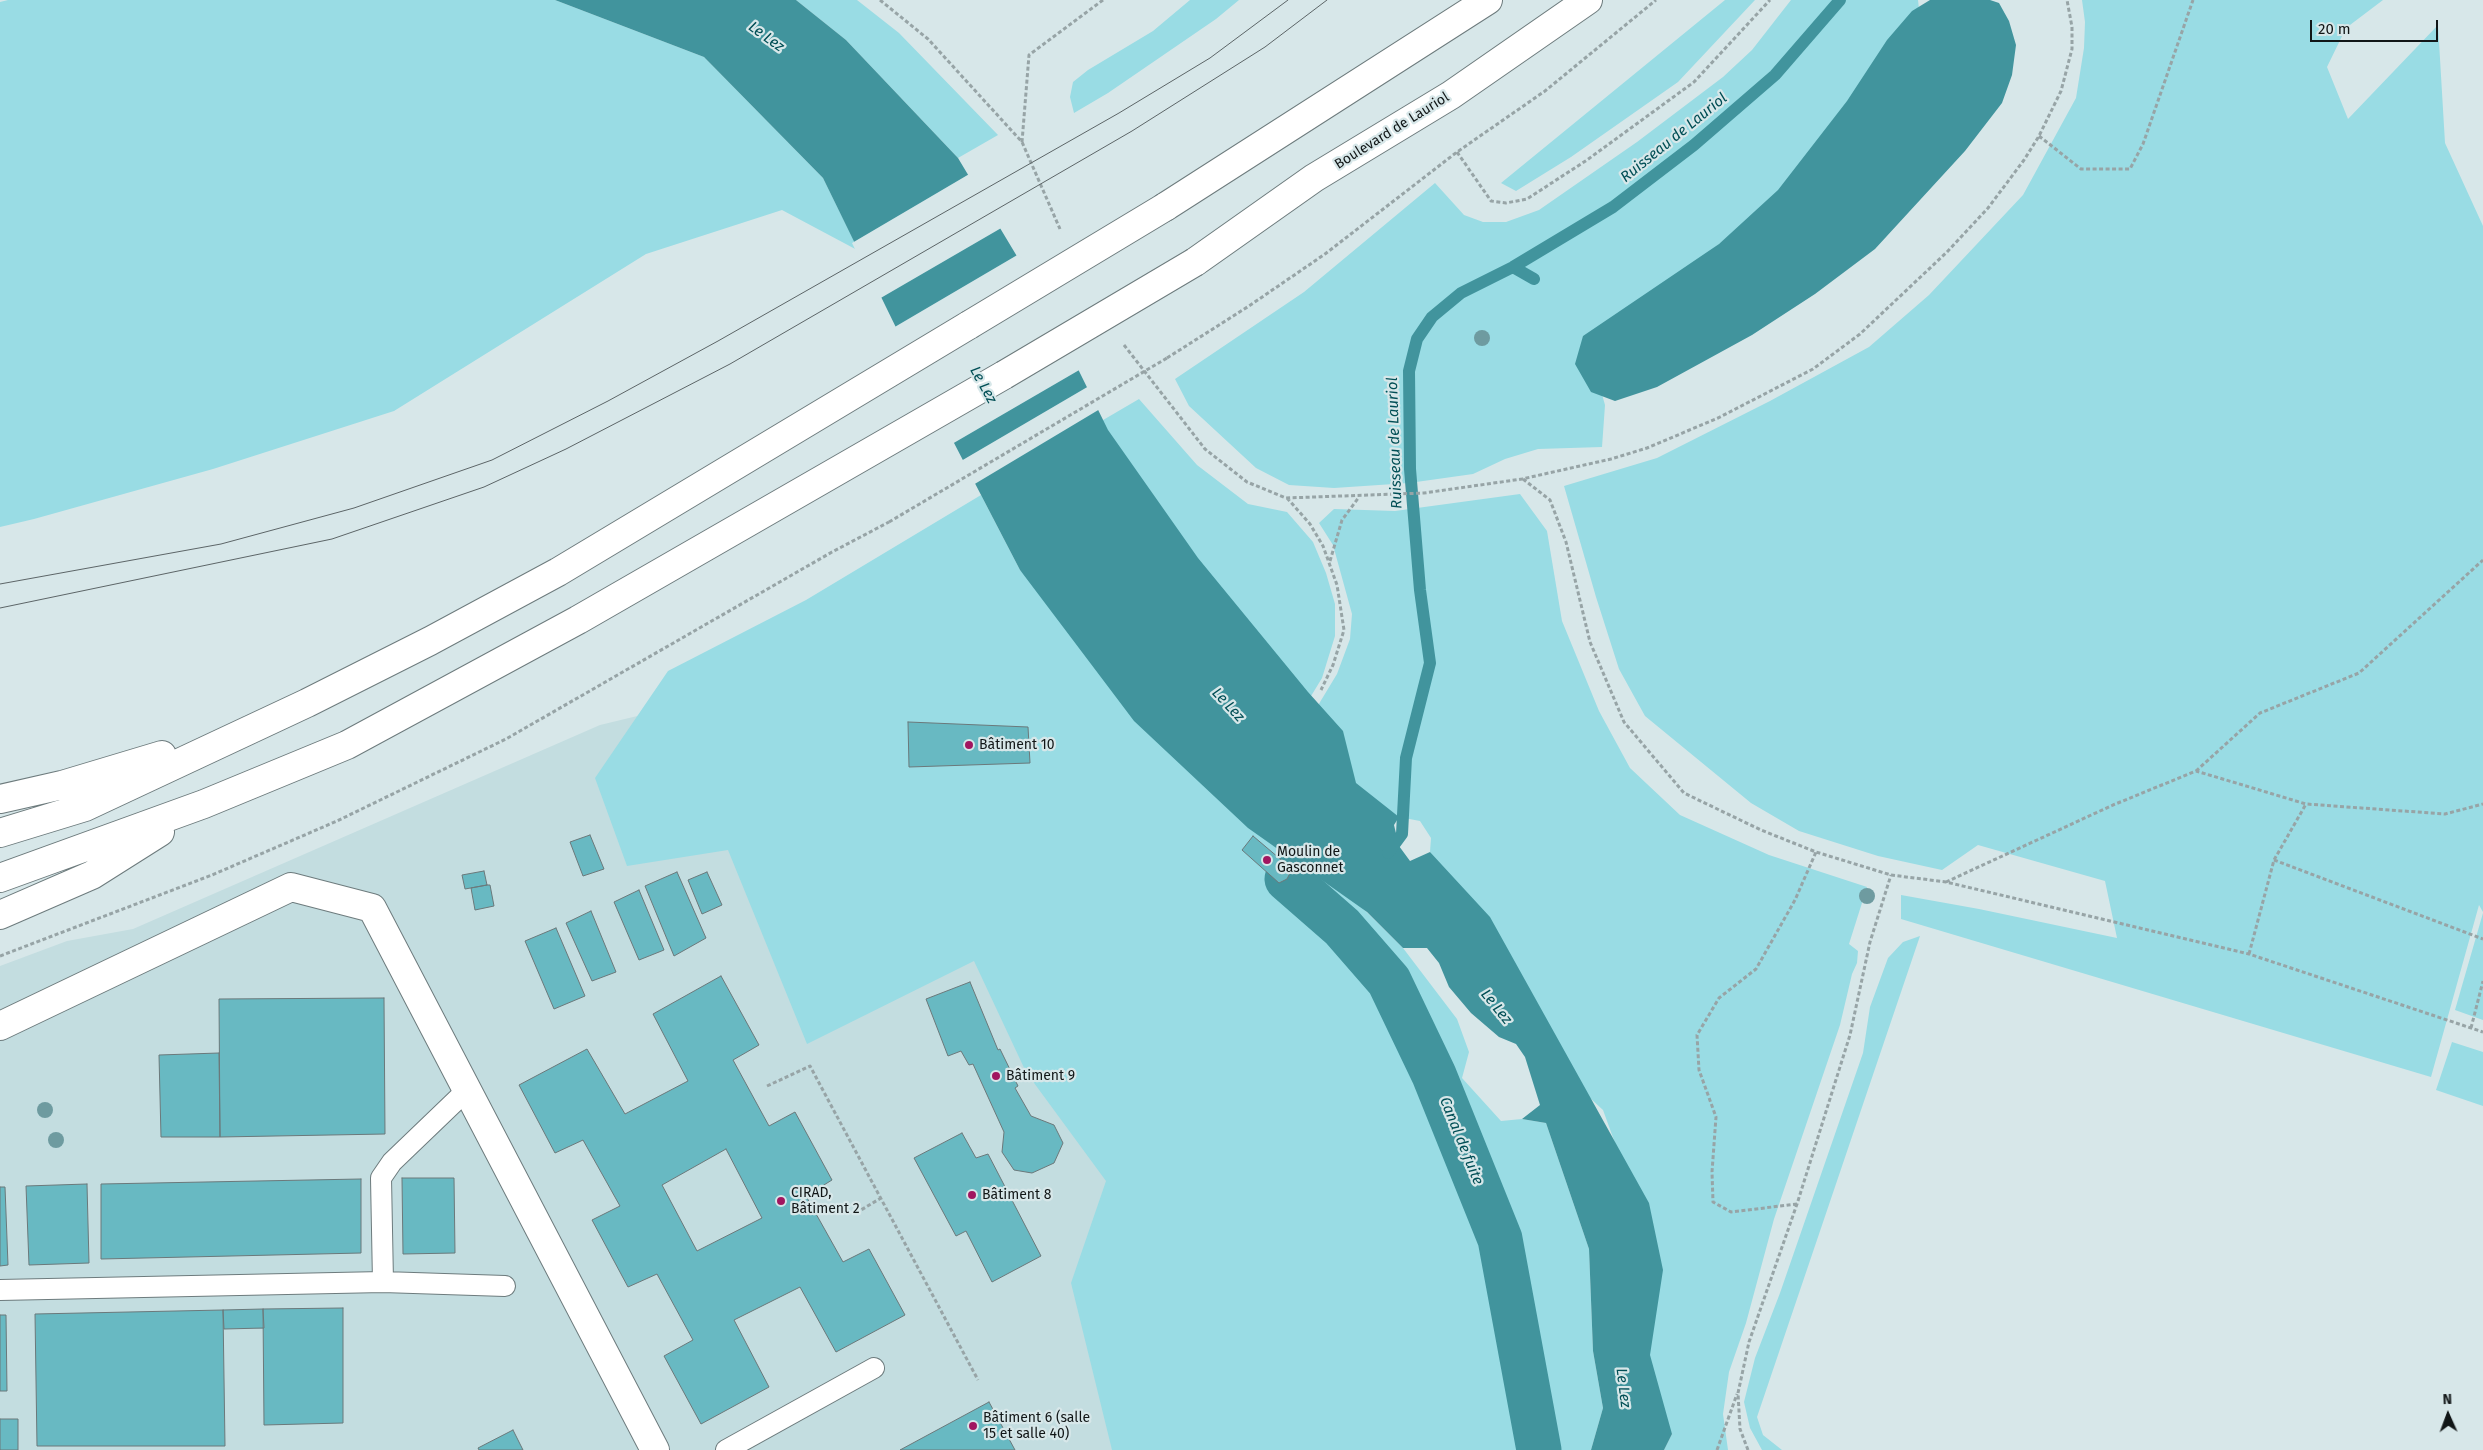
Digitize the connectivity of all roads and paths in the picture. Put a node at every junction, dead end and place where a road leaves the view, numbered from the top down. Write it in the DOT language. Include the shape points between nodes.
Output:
graph roads {
  1 [pos="1103,0"];
  2 [pos="1488,0"];
  3 [pos="1588,0"];
  4 [pos="1656,0"];
  5 [pos="1770,0"];
  6 [pos="2068,0"];
  7 [pos="2193,0"];
  8 [pos="2039,136"];
  9 [pos="1022,142"];
  10 [pos="1457,152"];
  11 [pos="1522,479"];
  12 [pos="1398,495"];
  13 [pos="1359,496"];
  14 [pos="1286,498"];
  15 [pos="2483,560"];
  16 [pos="1329,562"];
  17 [pos="430,641"];
  18 [pos="1321,690"];
  19 [pos="2196,771"];
  20 [pos="0,798"];
  21 [pos="204,804"];
  22 [pos="2306,804"];
  23 [pos="2483,804"];
  24 [pos="0,833"];
  25 [pos="1816,852"];
  26 [pos="2274,860"];
  27 [pos="1891,875"];
  28 [pos="0,878"];
  29 [pos="1946,882"];
  30 [pos="0,915"];
  31 [pos="2483,939"];
  32 [pos="2249,954"];
  33 [pos="0,956"];
  34 [pos="2483,981"];
  35 [pos="0,1026"];
  36 [pos="2472,1028"];
  37 [pos="2483,1032"];
  38 [pos="767,1086"];
  39 [pos="467,1090"];
  40 [pos="881,1198"];
  41 [pos="1797,1204"];
  42 [pos="856,1213"];
  43 [pos="383,1282"];
  44 [pos="506,1286"];
  45 [pos="0,1290"];
  46 [pos="874,1368"];
  47 [pos="978,1380"];
  48 [pos="1738,1393"];
  49 [pos="655,1450"];
  50 [pos="726,1450"];
  51 [pos="1717,1450"];
  52 [pos="1748,1450"];
  1 -- 9 [label="path" via="1029,55"];
  2 -- 17 [label="main road, bridge" via="1164,207 558,572"];
  3 -- 21 [label="main road, Boulevard de Lauriol, bridge" via="1451,95 1314,178 1195,262 825,480 578,620 347,745"];
  4 -- 10 [label="path" via="1545,91"];
  5 -- 10 [label="path" via="1694,82 1527,199 1506,204 1491,201"];
  6 -- 8 [label="path" via="2072,27 2068,70"];
  7 -- 8 [label="path" via="2143,144 2130,169 2081,169"];
  8 -- 11 [label="path" via="1988,208 1947,252 1860,334 1813,369 1718,418 1647,448"];
  10 -- 33 [label="path, bridge" via="1325,254 1167,358 889,522 506,739 336,821 212,875"];
  11 -- 12 [label="path"];
  11 -- 25 [label="path" via="1550,500 1566,542 1590,642 1624,722 1684,793"];
  13 -- 16 [label="path" via="1342,520"];
  14 -- 16 [label="path" via="1310,524"];
  15 -- 19 [label="path" via="2359,673 2260,713"];
  16 -- 18 [label="path" via="1337,585 1344,630"];
  17 -- 20 [label="main road" via="151,760 62,785"];
  17 -- 24 [label="main road" via="307,703 85,807"];
  19 -- 22 [label="path"];
  19 -- 29 [label="path" via="2113,805"];
  21 -- 28 [label="main road"];
  21 -- 30 [label="main road" via="92,875"];
  22 -- 23 [label="path" via="2445,814"];
  22 -- 26 [label="path"];
  25 -- 27 [label="path"];
  25 -- 41 [label="path" via="1795,900 1756,970 1719,998 1696,1035 1699,1070 1716,1117 1713,1202 1731,1212"];
  26 -- 31 [label="path"];
  26 -- 32 [label="path"];
  27 -- 29 [label="path"];
  27 -- 41 [label="path" via="1870,942 1850,1035"];
  29 -- 32 [label="path"];
  32 -- 36 [label="path"];
  34 -- 36 [label="path"];
  35 -- 39 [label="main road" via="291,887 372,908"];
  36 -- 37 [label="path"];
  38 -- 40 [label="path" via="810,1066"];
  39 -- 43 [label="lane" via="392,1162 381,1178"];
  39 -- 49 [label="main road"];
  40 -- 42 [label="path"];
  40 -- 47 [label="path"];
  41 -- 48 [label="path" via="1749,1342"];
  43 -- 44 [label="lane"];
  43 -- 45 [label="lane"];
  46 -- 50 [label="lane"];
  48 -- 51 [label="path"];
  48 -- 52 [label="path" via="1740,1429"];
}
